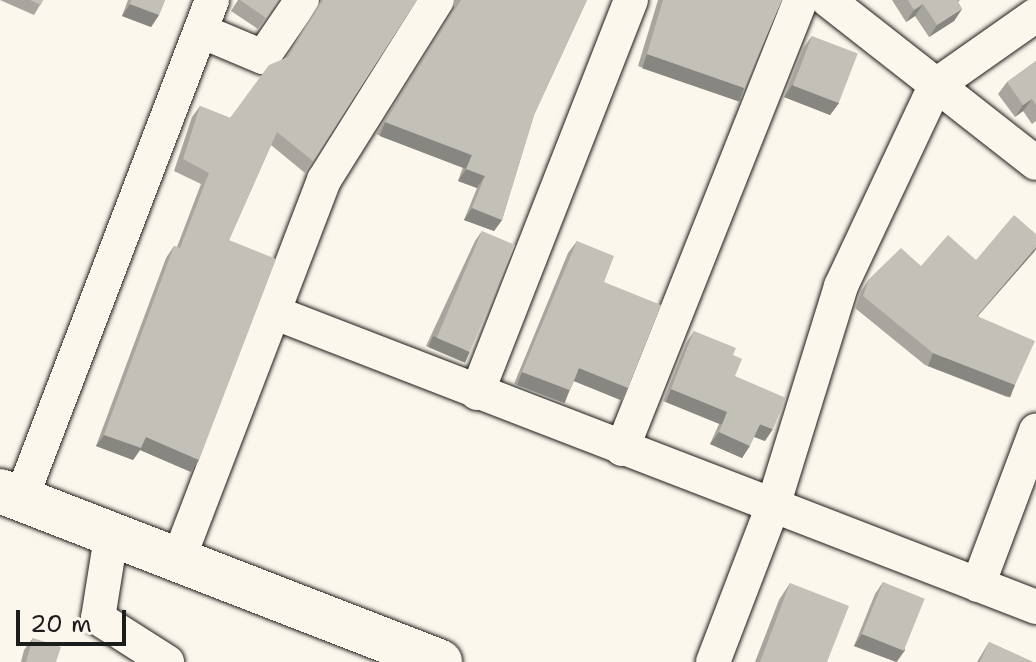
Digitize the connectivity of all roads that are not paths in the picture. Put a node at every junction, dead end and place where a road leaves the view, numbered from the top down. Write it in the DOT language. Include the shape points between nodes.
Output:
graph roads {
  1 [pos="302,0"];
  2 [pos="437,0"];
  3 [pos="631,0"];
  4 [pos="801,0"];
  5 [pos="828,0"];
  6 [pos="207,15"];
  7 [pos="1036,15"];
  8 [pos="935,86"];
  9 [pos="1036,163"];
  10 [pos="278,314"];
  11 [pos="477,393"];
  12 [pos="1036,431"];
  13 [pos="622,449"];
  14 [pos="10,495"];
  15 [pos="773,506"];
  16 [pos="111,537"];
  17 [pos="177,563"];
  18 [pos="978,585"];
  19 [pos="1036,607"];
  20 [pos="167,662"];
  21 [pos="440,662"];
  22 [pos="713,662"];
  1 -- 6 [label="street" via="263,57"];
  2 -- 10 [label="street" via="324,180"];
  3 -- 11 [label="street"];
  4 -- 13 [label="street"];
  5 -- 8 [label="street"];
  6 -- 14 [label="street"];
  7 -- 8 [label="street"];
  8 -- 9 [label="street"];
  8 -- 15 [label="street" via="841,286"];
  10 -- 11 [label="street"];
  10 -- 17 [label="street"];
  11 -- 13 [label="street"];
  12 -- 18 [label="street"];
  13 -- 15 [label="street"];
  14 -- 16 [label="street"];
  15 -- 18 [label="street"];
  15 -- 22 [label="street"];
  16 -- 17 [label="street"];
  16 -- 20 [label="street" via="98,618"];
  17 -- 21 [label="street"];
  18 -- 19 [label="street"];
}
